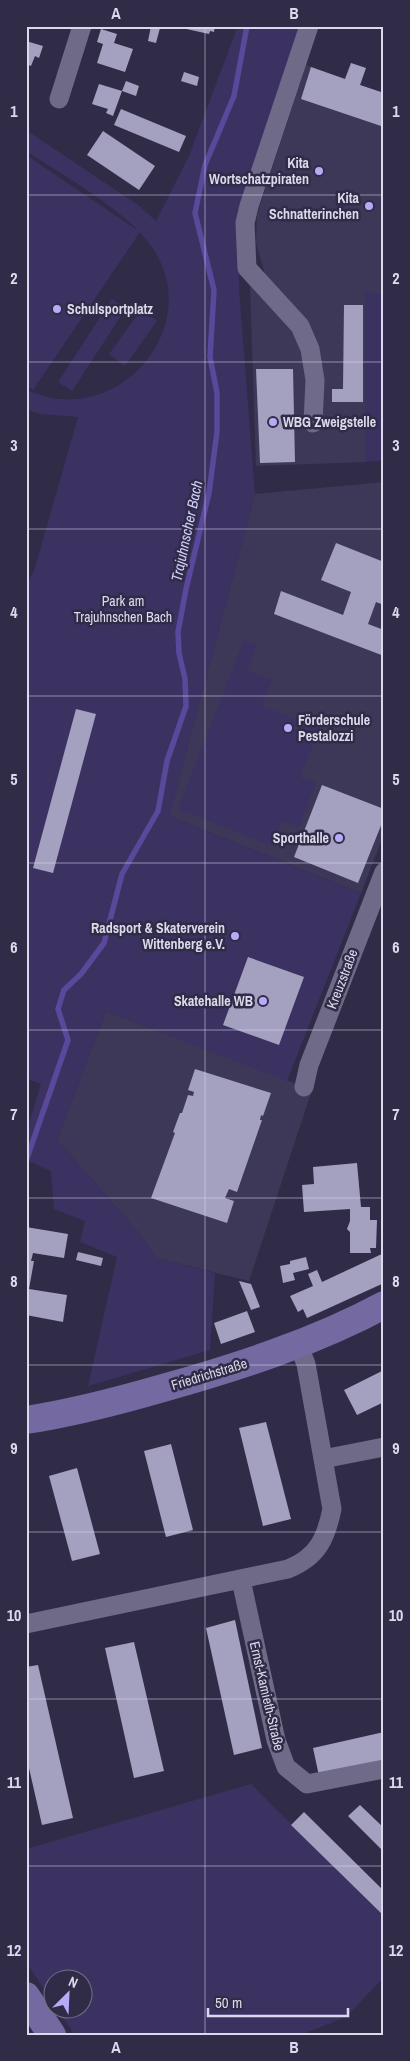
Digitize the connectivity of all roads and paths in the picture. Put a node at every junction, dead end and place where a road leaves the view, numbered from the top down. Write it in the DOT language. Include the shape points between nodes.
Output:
graph roads {
  1 [pos="82,26"];
  2 [pos="309,26"];
  3 [pos="59,99"];
  4 [pos="313,423"];
  5 [pos="384,872"];
  6 [pos="304,1087"];
  7 [pos="384,1305"];
  8 [pos="298,1344"];
  9 [pos="26,1420"];
  10 [pos="384,1446"];
  11 [pos="323,1459"];
  12 [pos="241,1580"];
  13 [pos="26,1624"];
  14 [pos="384,1769"];
  15 [pos="26,1996"];
  16 [pos="52,2035"];
  1 -- 3 [label="street"];
  2 -- 4 [label="street" via="249,206 245,223 245,252 247,268 300,326 310,349 314,380"];
  5 -- 6 [label="street, Kreuzstraße" via="309,1065"];
  7 -- 8 [label="street, Friedrichstraße"];
  8 -- 9 [label="street, Friedrichstraße" via="165,1388"];
  8 -- 11 [label="street" via="306,1364"];
  10 -- 11 [label="street"];
  11 -- 12 [label="street" via="332,1508 328,1532 316,1550 295,1566"];
  12 -- 13 [label="street"];
  12 -- 14 [label="street, Ernst-Kamieth-Straße" via="276,1740 286,1767 307,1784"];
  15 -- 16 [label="street"];
}
